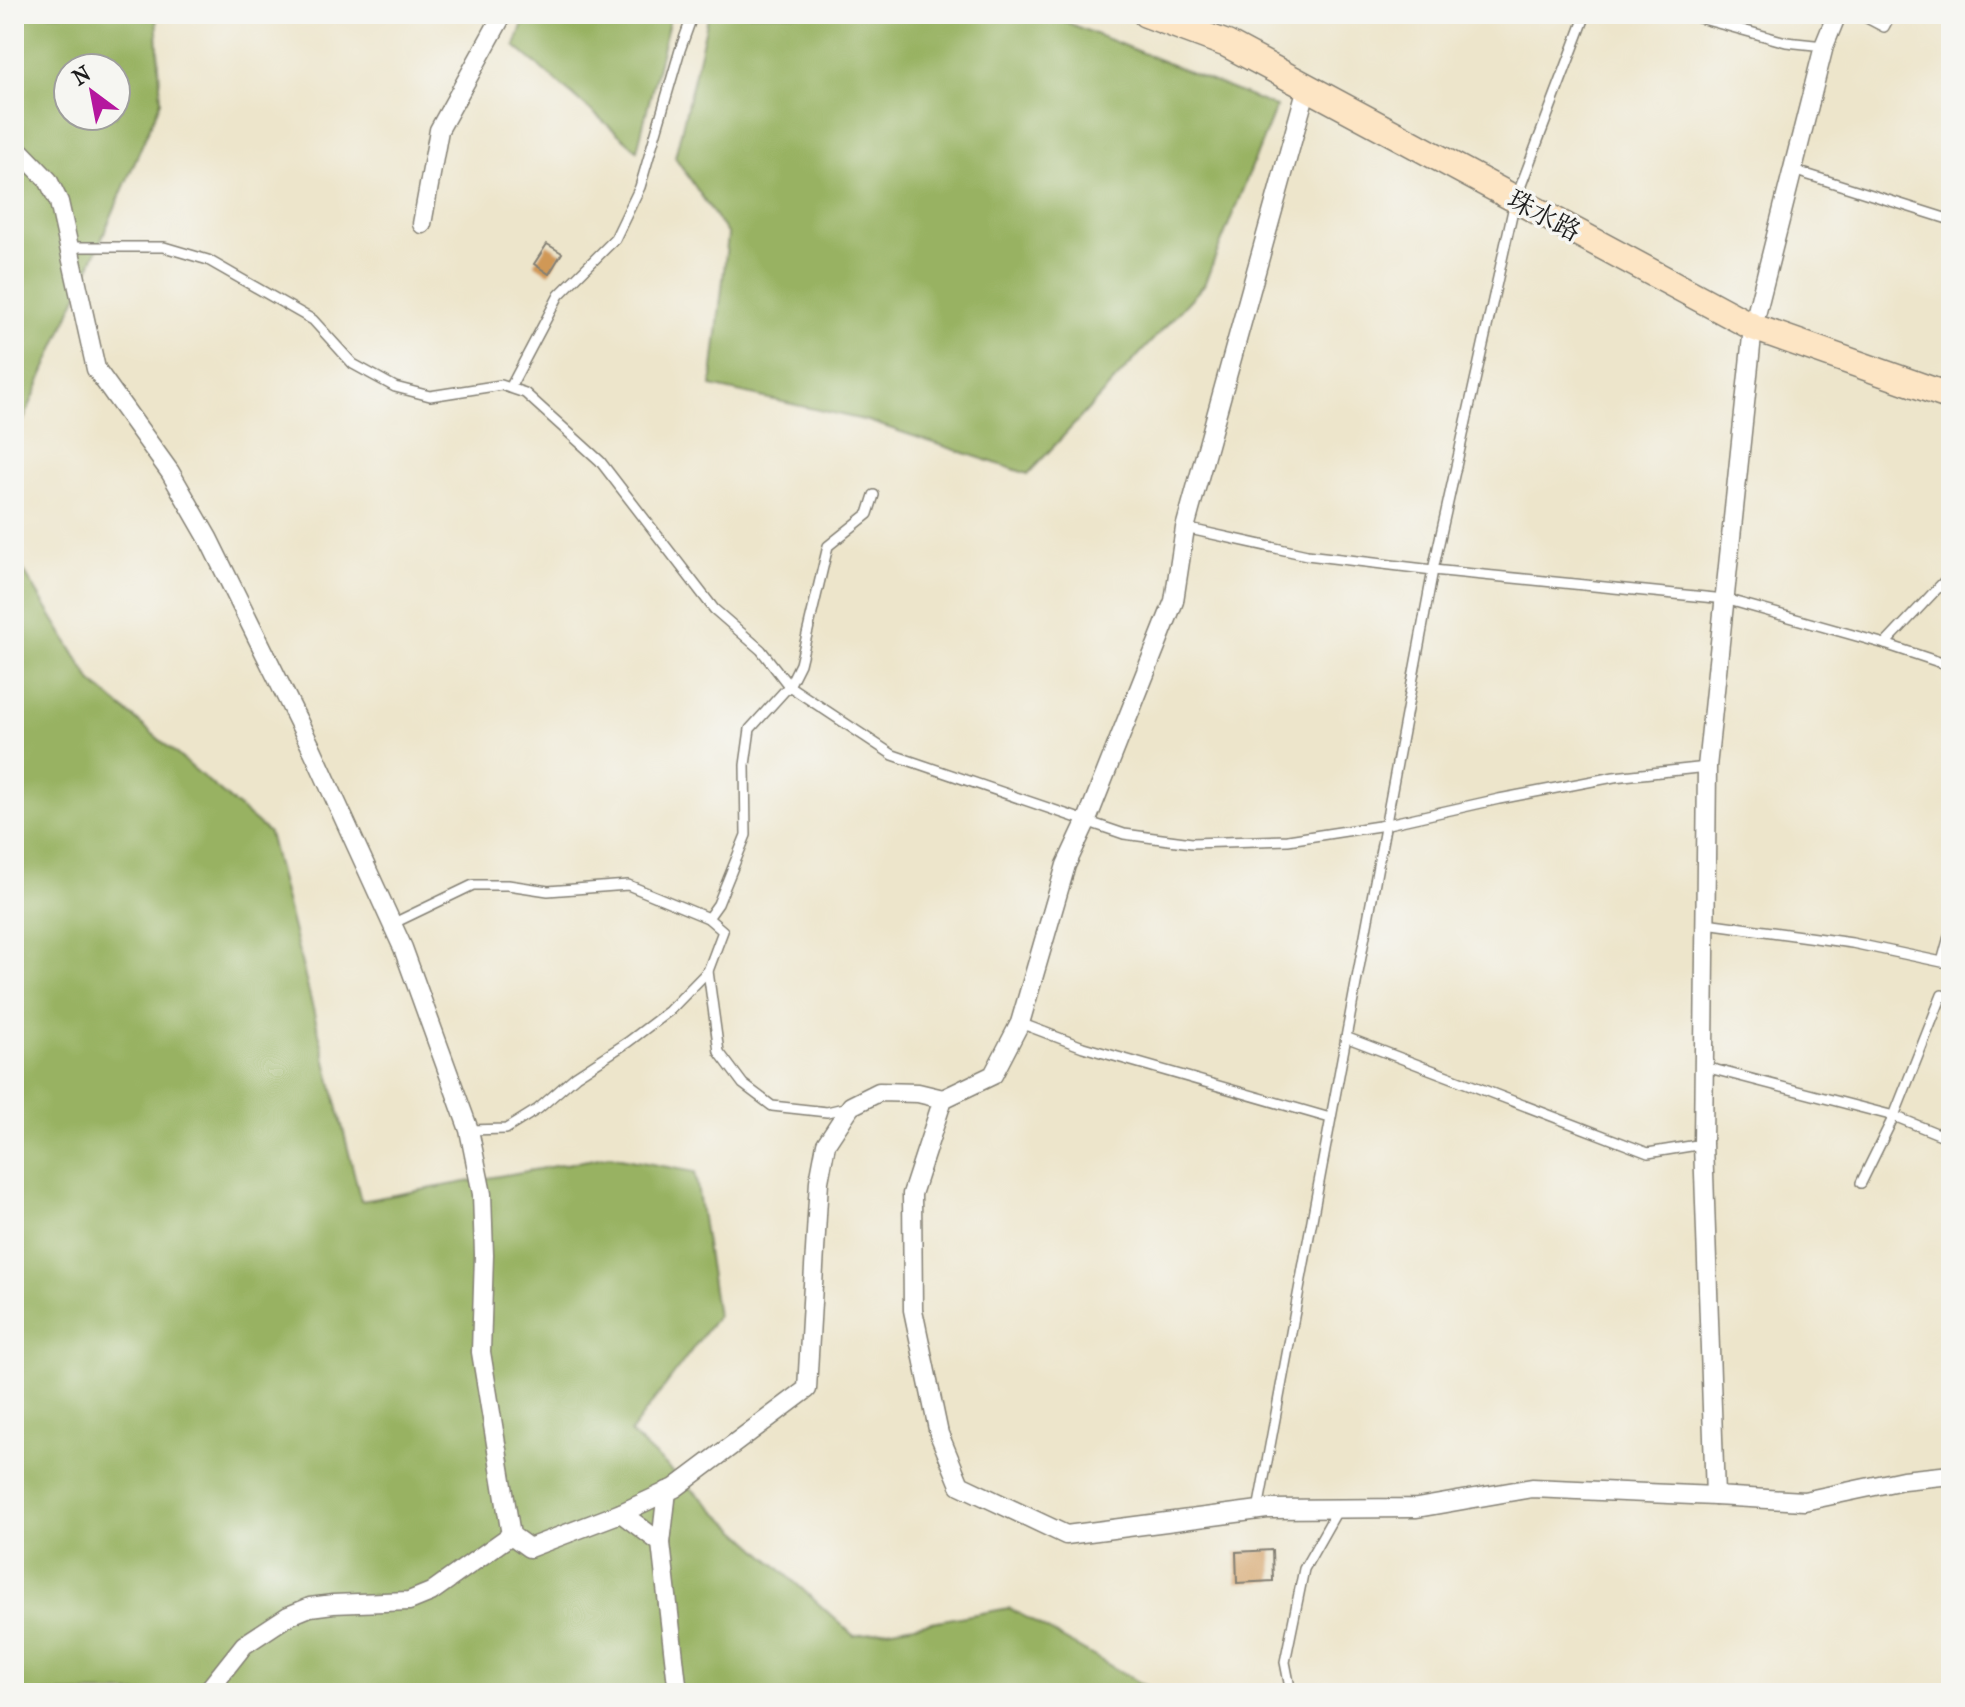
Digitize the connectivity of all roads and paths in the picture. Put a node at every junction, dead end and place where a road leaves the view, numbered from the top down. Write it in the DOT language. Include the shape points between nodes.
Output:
graph roads {
  1 [pos="503,14"];
  2 [pos="693,14"];
  3 [pos="1146,14"];
  4 [pos="1586,14"];
  5 [pos="1685,14"];
  6 [pos="1837,14"];
  7 [pos="1859,14"];
  8 [pos="1891,14"];
  9 [pos="1824,46"];
  10 [pos="1307,87"];
  11 [pos="14,145"];
  12 [pos="1793,170"];
  13 [pos="1515,201"];
  14 [pos="1951,220"];
  15 [pos="422,224"];
  16 [pos="69,247"];
  17 [pos="1753,327"];
  18 [pos="510,388"];
  19 [pos="1951,397"];
  20 [pos="874,495"];
  21 [pos="1185,528"];
  22 [pos="1433,570"];
  23 [pos="1951,574"];
  24 [pos="1725,599"];
  25 [pos="1885,644"];
  26 [pos="1951,666"];
  27 [pos="789,686"];
  28 [pos="1707,767"];
  29 [pos="1087,820"];
  30 [pos="1385,825"];
  31 [pos="708,918"];
  32 [pos="1706,923"];
  33 [pos="392,924"];
  34 [pos="1951,929"];
  35 [pos="708,971"];
  36 [pos="1951,999"];
  37 [pos="1020,1023"];
  38 [pos="1348,1038"];
  39 [pos="1705,1067"];
  40 [pos="943,1099"];
  41 [pos="851,1106"];
  42 [pos="1894,1116"];
  43 [pos="1330,1118"];
  44 [pos="469,1130"];
  45 [pos="1951,1139"];
  46 [pos="1703,1144"];
  47 [pos="1861,1183"];
  48 [pos="1951,1475"];
  49 [pos="667,1491"];
  50 [pos="1715,1496"];
  51 [pos="1338,1509"];
  52 [pos="1258,1510"];
  53 [pos="621,1513"];
  54 [pos="511,1535"];
  55 [pos="661,1543"];
  56 [pos="206,1693"];
  57 [pos="678,1693"];
  58 [pos="1291,1693"];
  1 -- 15 [label="street" via="439,130"];
  2 -- 18 [label="lane" via="640,187 615,239 559,295"];
  3 -- 10 [label="main road, 珠水路" via="1227,44"];
  4 -- 13 [label="lane"];
  5 -- 9 [label="lane" via="1786,42"];
  6 -- 9 [label="street"];
  7 -- 8 [label="lane" via="1884,27"];
  9 -- 12 [label="street"];
  10 -- 13 [label="main road, 珠水路"];
  10 -- 21 [label="street"];
  11 -- 16 [label="street" via="48,180"];
  12 -- 14 [label="lane"];
  12 -- 17 [label="street"];
  13 -- 17 [label="main road, 珠水路"];
  13 -- 22 [label="lane"];
  16 -- 18 [label="lane" via="164,247 208,260 313,320 353,364 395,387 430,396"];
  16 -- 33 [label="street" via="96,369 170,472 208,538"];
  17 -- 19 [label="main road, 珠水路"];
  17 -- 24 [label="street"];
  18 -- 27 [label="lane" via="525,393 600,461 714,609 761,650"];
  20 -- 27 [label="lane" via="868,514 828,546 800,664"];
  21 -- 22 [label="lane" via="1307,555"];
  21 -- 29 [label="street" via="1174,601"];
  22 -- 24 [label="lane"];
  22 -- 30 [label="lane"];
  23 -- 25 [label="lane"];
  24 -- 25 [label="lane"];
  24 -- 28 [label="street"];
  25 -- 26 [label="lane"];
  27 -- 29 [label="lane" via="893,755"];
  27 -- 31 [label="lane" via="750,729 746,835"];
  28 -- 30 [label="lane" via="1614,777"];
  28 -- 32 [label="street"];
  29 -- 30 [label="lane" via="1124,834 1192,843 1288,840"];
  29 -- 37 [label="street" via="1066,865"];
  30 -- 38 [label="lane"];
  31 -- 33 [label="lane" via="628,885 548,891 473,885"];
  31 -- 35 [label="lane" via="723,931"];
  32 -- 34 [label="lane" via="1852,943 1942,962"];
  32 -- 39 [label="street"];
  33 -- 44 [label="street"];
  35 -- 41 [label="lane" via="719,1052 743,1084 772,1106 827,1112"];
  35 -- 44 [label="lane" via="669,1011 538,1109 506,1129"];
  36 -- 42 [label="lane" via="1942,995"];
  37 -- 40 [label="street" via="993,1075"];
  37 -- 43 [label="lane" via="1083,1047"];
  38 -- 43 [label="lane"];
  38 -- 46 [label="lane" via="1648,1153"];
  39 -- 42 [label="lane"];
  39 -- 46 [label="street"];
  40 -- 41 [label="street" via="879,1092"];
  40 -- 52 [label="street" via="912,1194 913,1310 939,1434 960,1485 1066,1535"];
  41 -- 49 [label="street" via="826,1144 819,1181 807,1389"];
  42 -- 45 [label="lane"];
  42 -- 47 [label="lane"];
  43 -- 52 [label="lane"];
  44 -- 54 [label="street" via="482,1194 481,1352"];
  46 -- 50 [label="street"];
  48 -- 50 [label="street" via="1804,1501"];
  49 -- 53 [label="street"];
  49 -- 55 [label="street"];
  50 -- 51 [label="street" via="1532,1488 1417,1508"];
  51 -- 52 [label="street"];
  51 -- 58 [label="lane" via="1304,1569 1285,1662"];
  53 -- 54 [label="street" via="529,1548"];
  53 -- 55 [label="street"];
  54 -- 56 [label="street" via="431,1592 409,1601 333,1604 288,1616 244,1645"];
  55 -- 57 [label="street"];
}
